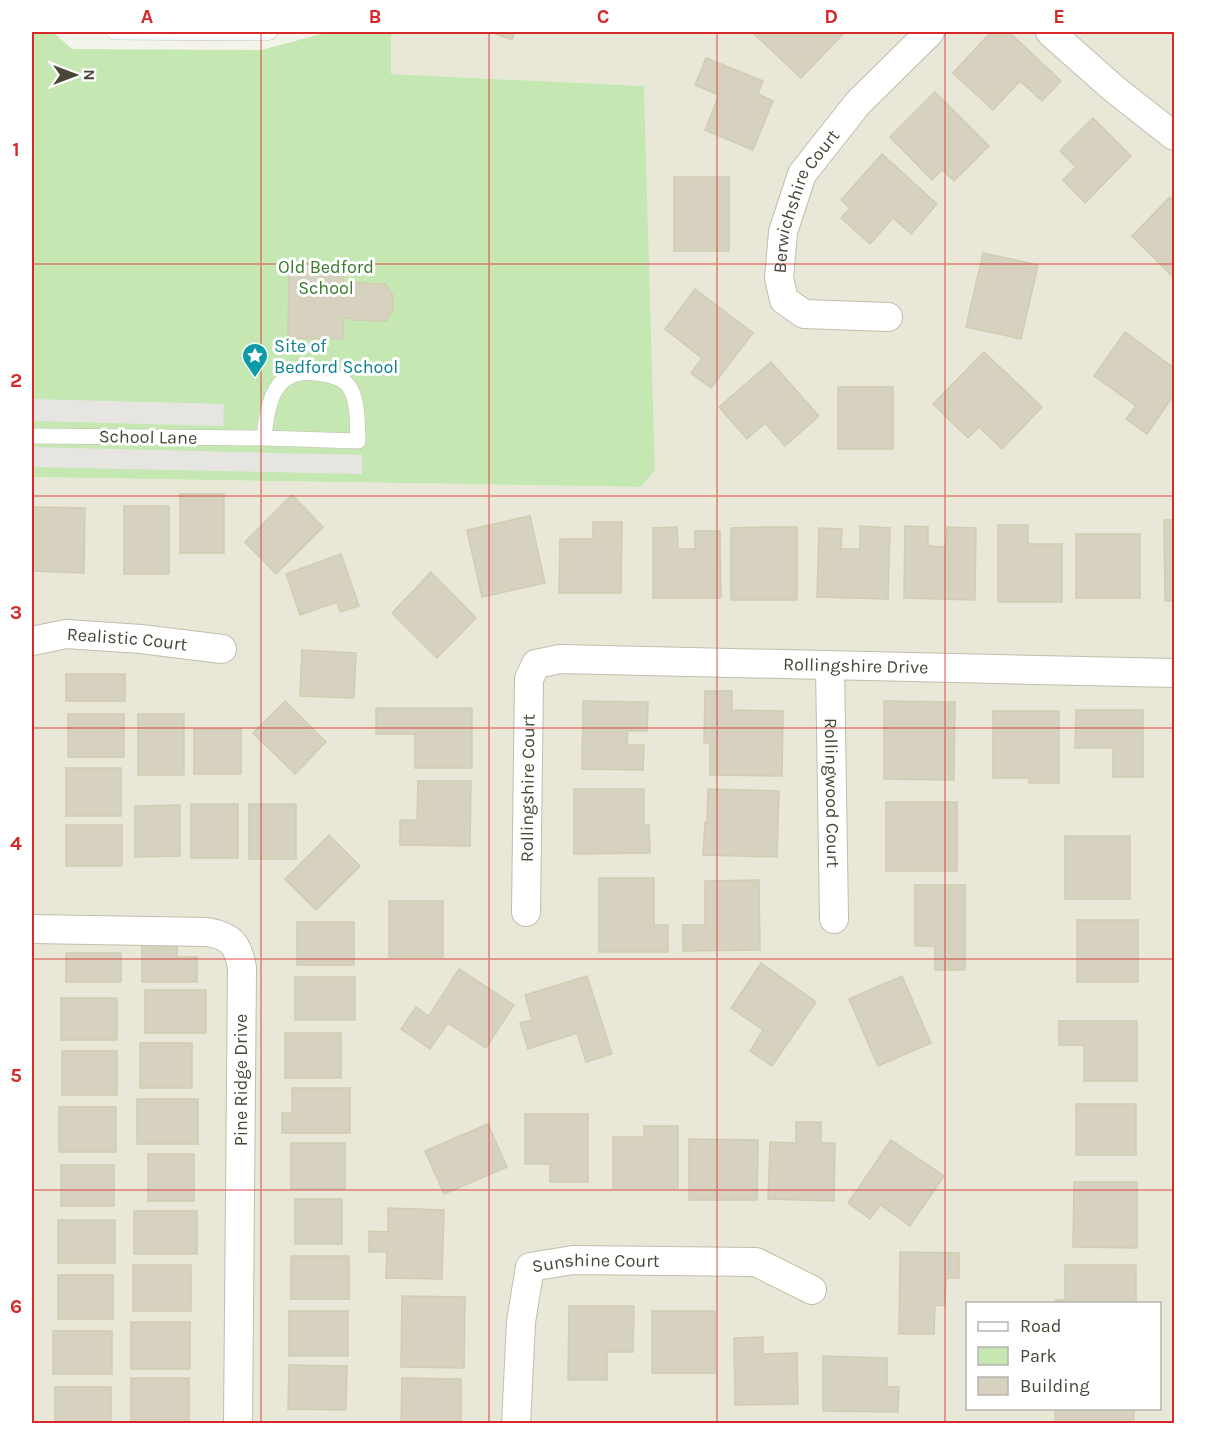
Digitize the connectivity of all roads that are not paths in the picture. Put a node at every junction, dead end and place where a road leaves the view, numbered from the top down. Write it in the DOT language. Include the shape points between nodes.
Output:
graph roads {
  1 [pos="114,32"];
  2 [pos="270,32"];
  3 [pos="930,32"];
  4 [pos="1050,32"];
  5 [pos="1173,132"];
  6 [pos="888,317"];
  7 [pos="32,436"];
  8 [pos="264,438"];
  9 [pos="32,641"];
  10 [pos="222,649"];
  11 [pos="536,664"];
  12 [pos="830,665"];
  13 [pos="1174,673"];
  14 [pos="526,912"];
  15 [pos="834,919"];
  16 [pos="32,929"];
  17 [pos="812,1290"];
  18 [pos="238,1424"];
  19 [pos="516,1424"];
  1 -- 2 [label="lane"];
  3 -- 6 [label="street, Berwichshire Court" via="858,103 802,174 783,232 779,278 784,300 804,314"];
  4 -- 5 [label="street" via="1113,88"];
  7 -- 8 [label="lane, School Lane"];
  8 -- 8 [label="lane, School Lane" via="358,441 354,398 346,384 336,378 308,372 292,374 272,393"];
  9 -- 10 [label="street, Realistic Court" via="66,634"];
  11 -- 12 [label="street, Rollingshire Drive" via="560,660"];
  11 -- 14 [label="street, Rollingshire Court" via="529,679"];
  12 -- 13 [label="street, Rollingshire Drive"];
  12 -- 15 [label="street, Rollingwood Court"];
  16 -- 18 [label="street, Pine Ridge Drive" via="207,932 230,940 240,955"];
  17 -- 19 [label="street, Sunshine Court" via="756,1262 573,1260 530,1267 521,1322"];
}
